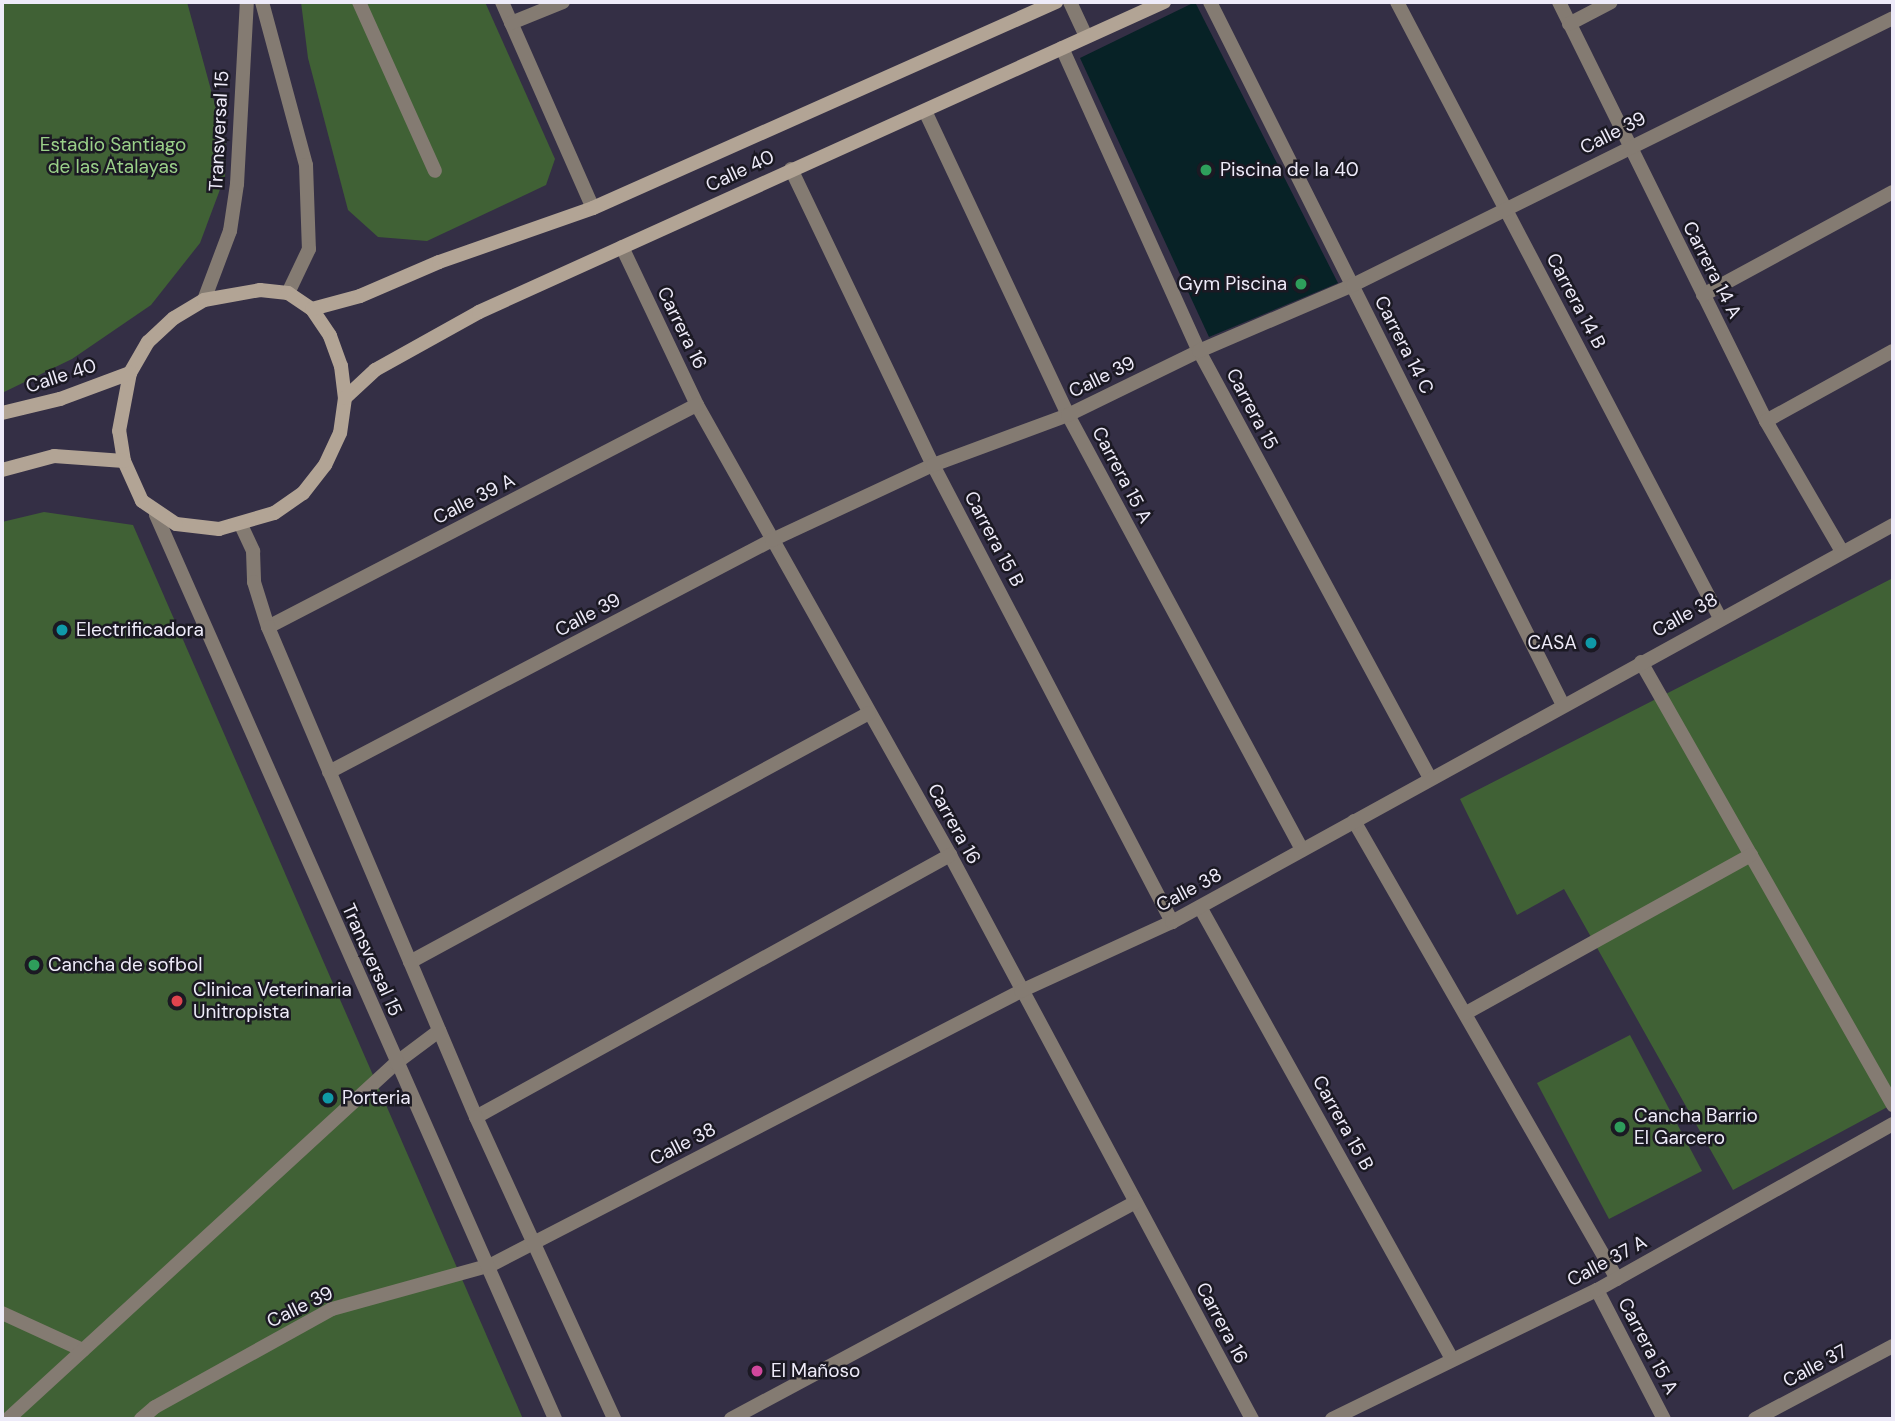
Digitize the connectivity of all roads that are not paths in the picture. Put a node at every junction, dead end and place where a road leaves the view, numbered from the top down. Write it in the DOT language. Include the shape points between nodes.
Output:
graph roads {
  1 [pos="247,2"];
  2 [pos="262,2"];
  3 [pos="359,2"];
  4 [pos="502,2"];
  5 [pos="563,2"];
  6 [pos="1056,2"];
  7 [pos="1070,2"];
  8 [pos="1164,2"];
  9 [pos="1210,2"];
  10 [pos="1397,2"];
  11 [pos="1559,2"];
  12 [pos="1611,2"];
  13 [pos="1893,19"];
  14 [pos="511,23"];
  15 [pos="1569,24"];
  16 [pos="1086,37"];
  17 [pos="1062,48"];
  18 [pos="925,111"];
  19 [pos="1627,146"];
  20 [pos="791,169"];
  21 [pos="435,171"];
  22 [pos="1893,192"];
  23 [pos="593,208"];
  24 [pos="1506,210"];
  25 [pos="622,247"];
  26 [pos="1353,285"];
  27 [pos="288,293"];
  28 [pos="1703,295"];
  29 [pos="204,300"];
  30 [pos="312,309"];
  31 [pos="1199,351"];
  32 [pos="1893,351"];
  33 [pos="130,373"];
  34 [pos="345,398"];
  35 [pos="697,405"];
  36 [pos="2,413"];
  37 [pos="1068,415"];
  38 [pos="1766,421"];
  39 [pos="124,461"];
  40 [pos="933,465"];
  41 [pos="2,470"];
  42 [pos="156,515"];
  43 [pos="241,525"];
  44 [pos="1893,525"];
  45 [pos="772,540"];
  46 [pos="1841,550"];
  47 [pos="1720,618"];
  48 [pos="268,627"];
  49 [pos="1641,662"];
  50 [pos="1563,705"];
  51 [pos="869,713"];
  52 [pos="329,772"];
  53 [pos="1430,779"];
  54 [pos="1354,821"];
  55 [pos="1302,850"];
  56 [pos="1751,855"];
  57 [pos="950,856"];
  58 [pos="1200,907"];
  59 [pos="1172,922"];
  60 [pos="410,962"];
  61 [pos="1021,991"];
  62 [pos="1466,1013"];
  63 [pos="439,1031"];
  64 [pos="396,1063"];
  65 [pos="1893,1105"];
  66 [pos="476,1117"];
  67 [pos="1893,1124"];
  68 [pos="1136,1202"];
  69 [pos="536,1242"];
  70 [pos="491,1265"];
  71 [pos="1617,1279"];
  72 [pos="1597,1290"];
  73 [pos="2,1312"];
  74 [pos="83,1350"];
  75 [pos="1892,1350"];
  76 [pos="1452,1359"];
  77 [pos="8,1419"];
  78 [pos="141,1419"];
  79 [pos="555,1419"];
  80 [pos="614,1419"];
  81 [pos="731,1419"];
  82 [pos="1252,1419"];
  83 [pos="1332,1419"];
  84 [pos="1664,1419"];
  85 [pos="1755,1419"];
  1 -- 29 [label="street, Transversal 15" via="237,184 230,231"];
  2 -- 27 [label="street" via="306,165 309,249"];
  3 -- 21 [label="street"];
  4 -- 14 [label="street"];
  5 -- 14 [label="street"];
  6 -- 23 [label="main road, Calle 40"];
  7 -- 16 [label="street"];
  8 -- 16 [label="main road, Calle 40"];
  9 -- 26 [label="street, Carrera 14 C"];
  10 -- 24 [label="street, Carrera 14 B"];
  11 -- 15 [label="street, Carrera 14 A"];
  12 -- 15 [label="street"];
  13 -- 19 [label="street, Calle 39"];
  14 -- 23 [label="street"];
  15 -- 19 [label="street, Carrera 14 A"];
  16 -- 17 [label="main road, Calle 40"];
  17 -- 18 [label="main road, Calle 40"];
  17 -- 31 [label="street, Carrera 15"];
  18 -- 20 [label="main road, Calle 40"];
  18 -- 37 [label="street, Carrera 15 A"];
  19 -- 24 [label="street, Calle 39"];
  19 -- 28 [label="street, Carrera 14 A"];
  20 -- 25 [label="main road, Calle 40"];
  20 -- 40 [label="street, Carrera 15 B"];
  22 -- 28 [label="street"];
  23 -- 30 [label="main road, Calle 40" via="439,262 360,296"];
  24 -- 26 [label="street, Calle 39"];
  24 -- 47 [label="street, Carrera 14 B"];
  25 -- 34 [label="main road, Calle 40" via="479,312 375,370"];
  25 -- 35 [label="street, Carrera 16"];
  26 -- 31 [label="street, Calle 39"];
  26 -- 50 [label="street, Carrera 14 C"];
  27 -- 29 [label="main road" via="260,290"];
  27 -- 30 [label="main road"];
  28 -- 38 [label="street, Carrera 14 A"];
  29 -- 33 [label="main road" via="174,318 148,342"];
  30 -- 34 [label="main road" via="330,336 341,366"];
  31 -- 37 [label="street, Calle 39"];
  31 -- 53 [label="street, Carrera 15"];
  32 -- 38 [label="street"];
  33 -- 36 [label="main road, Calle 40" via="60,399"];
  33 -- 39 [label="main road" via="119,431"];
  34 -- 43 [label="main road" via="335,443 303,493 274,513"];
  35 -- 45 [label="street, Carrera 16"];
  35 -- 48 [label="street, Calle 39 A"];
  37 -- 40 [label="street, Calle 39"];
  37 -- 55 [label="street, Carrera 15 A"];
  38 -- 46 [label="street, Carrera 14 A"];
  39 -- 41 [label="main road" via="54,456"];
  39 -- 42 [label="main road" via="142,501"];
  40 -- 45 [label="street, Calle 39"];
  40 -- 59 [label="street, Carrera 15 B"];
  42 -- 43 [label="main road" via="198,528"];
  42 -- 64 [label="street, Transversal 15"];
  43 -- 48 [label="street, Transversal 15" via="253,551 254,582"];
  44 -- 46 [label="street, Calle 38"];
  45 -- 51 [label="street, Carrera 16"];
  45 -- 52 [label="street, Calle 39"];
  46 -- 47 [label="street, Calle 38"];
  47 -- 49 [label="street, Calle 38"];
  48 -- 52 [label="street, Transversal 15"];
  49 -- 50 [label="street, Calle 38"];
  49 -- 56 [label="street"];
  50 -- 53 [label="street, Calle 38"];
  51 -- 57 [label="street, Carrera 16"];
  51 -- 60 [label="street"];
  52 -- 60 [label="street, Transversal 15"];
  53 -- 54 [label="street, Calle 38"];
  54 -- 55 [label="street, Calle 38"];
  54 -- 62 [label="street"];
  55 -- 58 [label="street, Calle 38"];
  56 -- 62 [label="street"];
  56 -- 65 [label="street"];
  57 -- 61 [label="street, Carrera 16"];
  57 -- 66 [label="street"];
  58 -- 59 [label="street, Calle 38"];
  58 -- 76 [label="street, Carrera 15 B"];
  59 -- 61 [label="street, Calle 38"];
  60 -- 63 [label="street, Transversal 15"];
  61 -- 68 [label="street, Carrera 16"];
  61 -- 69 [label="street, Calle 38"];
  62 -- 71 [label="street"];
  63 -- 64 [label="street"];
  63 -- 66 [label="street, Transversal 15"];
  64 -- 70 [label="street, Transversal 15"];
  64 -- 74 [label="street"];
  66 -- 69 [label="street, Transversal 15"];
  67 -- 71 [label="street, Calle 37 A"];
  68 -- 81 [label="street"];
  68 -- 82 [label="street, Carrera 16"];
  69 -- 70 [label="street, Calle 38"];
  69 -- 80 [label="street, Transversal 15"];
  70 -- 78 [label="street, Calle 39" via="332,1309"];
  70 -- 79 [label="street, Transversal 15"];
  71 -- 72 [label="street, Calle 37 A"];
  72 -- 76 [label="street, Calle 37 A"];
  72 -- 84 [label="street, Carrera 15 A"];
  73 -- 74 [label="street"];
  74 -- 77 [label="street"];
  75 -- 85 [label="street, Calle 37"];
  76 -- 83 [label="street, Calle 37 A"];
}
